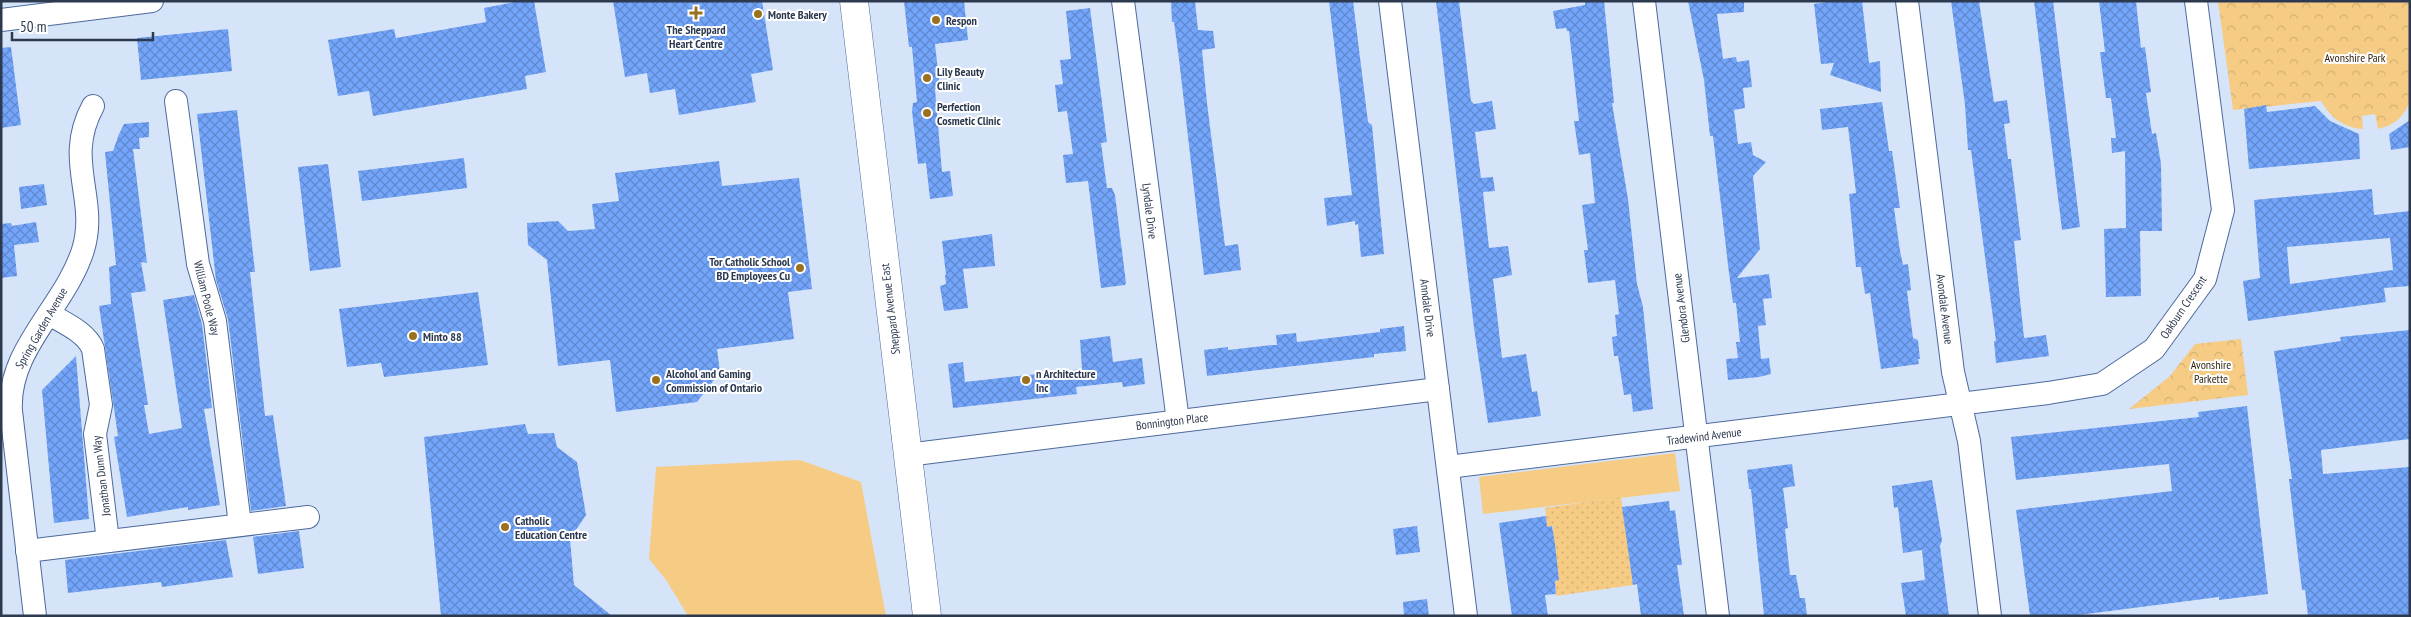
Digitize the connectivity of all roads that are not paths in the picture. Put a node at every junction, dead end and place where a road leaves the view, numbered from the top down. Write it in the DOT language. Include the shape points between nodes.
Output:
graph roads {
  1 [pos="152,1"];
  2 [pos="854,1"];
  3 [pos="1123,1"];
  4 [pos="1390,1"];
  5 [pos="1644,1"];
  6 [pos="1907,1"];
  7 [pos="2196,1"];
  8 [pos="61,7"];
  9 [pos="1,20"];
  10 [pos="176,100"];
  11 [pos="93,106"];
  12 [pos="49,314"];
  13 [pos="1438,389"];
  14 [pos="1960,404"];
  15 [pos="1178,420"];
  16 [pos="1697,437"];
  17 [pos="907,455"];
  18 [pos="1448,467"];
  19 [pos="308,516"];
  20 [pos="240,525"];
  21 [pos="108,541"];
  22 [pos="27,551"];
  23 [pos="35,616"];
  24 [pos="927,616"];
  25 [pos="1466,616"];
  26 [pos="1718,616"];
  27 [pos="1990,616"];
  1 -- 8 [label="street"];
  2 -- 17 [label="main road, Sheppard Avenue East"];
  3 -- 15 [label="street, Lyndale Drive"];
  4 -- 13 [label="street, Anndale Drive"];
  5 -- 16 [label="street, Glendora Avenue"];
  6 -- 14 [label="street, Avondale Avenue" via="1953,372"];
  7 -- 14 [label="street, Oakburn Crescent" via="2223,210 2205,279 2154,350 2102,384"];
  8 -- 9 [label="street"];
  10 -- 20 [label="street, William Poole Way" via="198,264 215,321"];
  11 -- 12 [label="street, Spring Garden Avenue" via="80,143 87,217 85,243 79,262"];
  12 -- 21 [label="street, Jonathan Dunn Way" via="83,336 94,353 100,405 95,434"];
  12 -- 22 [label="street, Spring Garden Avenue" via="20,363 11,397 10,412"];
  13 -- 15 [label="street, Bonnington Place"];
  13 -- 18 [label="street, Anndale Drive"];
  14 -- 16 [label="street, Tradewind Avenue"];
  14 -- 27 [label="street, Avondale Avenue" via="1969,441"];
  15 -- 17 [label="street, Bonnington Place"];
  16 -- 18 [label="street, Tradewind Avenue"];
  16 -- 26 [label="street, Glendora Avenue"];
  17 -- 24 [label="main road, Sheppard Avenue East"];
  18 -- 25 [label="street, Anndale Drive"];
  19 -- 20 [label="street"];
  20 -- 21 [label="street"];
  21 -- 22 [label="street"];
  22 -- 23 [label="street, Spring Garden Avenue"];
}
